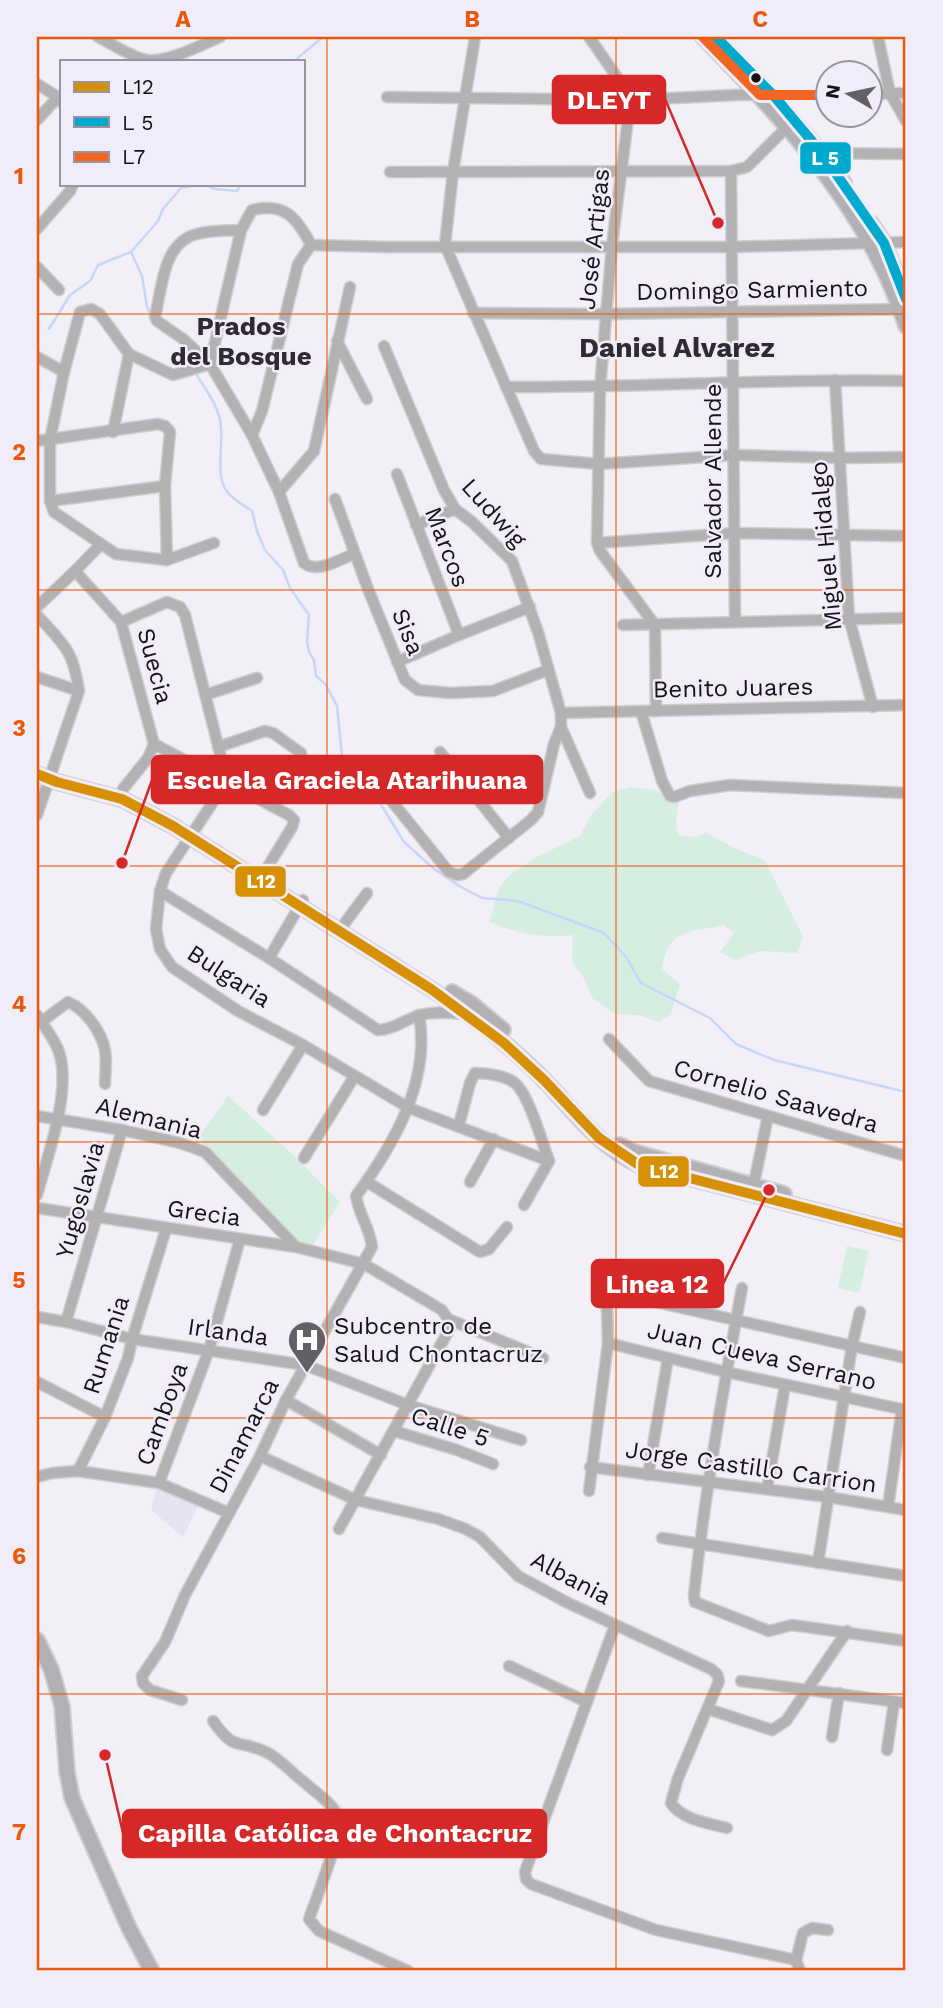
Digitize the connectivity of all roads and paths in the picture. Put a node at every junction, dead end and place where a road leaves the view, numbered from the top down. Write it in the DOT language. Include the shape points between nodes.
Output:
graph roads {
  1 [pos="97,37"];
  2 [pos="219,37"];
  3 [pos="475,37"];
  4 [pos="589,37"];
  5 [pos="703,37"];
  6 [pos="716,37"];
  7 [pos="878,37"];
  8 [pos="37,84"];
  9 [pos="884,93"];
  10 [pos="890,93"];
  11 [pos="906,93"];
  12 [pos="814,95"];
  13 [pos="767,96"];
  14 [pos="387,97"];
  15 [pos="464,99"];
  16 [pos="60,100"];
  17 [pos="633,100"];
  18 [pos="37,120"];
  19 [pos="906,121"];
  20 [pos="790,123"];
  21 [pos="817,154"];
  22 [pos="906,154"];
  23 [pos="732,171"];
  24 [pos="390,172"];
  25 [pos="453,172"];
  26 [pos="622,173"];
  27 [pos="72,186"];
  28 [pos="37,229"];
  29 [pos="241,230"];
  30 [pos="878,243"];
  31 [pos="906,243"];
  32 [pos="311,245"];
  33 [pos="445,245"];
  34 [pos="612,245"];
  35 [pos="732,247"];
  36 [pos="37,267"];
  37 [pos="349,286"];
  38 [pos="60,290"];
  39 [pos="905,306"];
  40 [pos="732,311"];
  41 [pos="473,313"];
  42 [pos="607,314"];
  43 [pos="906,326"];
  44 [pos="337,341"];
  45 [pos="384,346"];
  46 [pos="129,354"];
  47 [pos="37,357"];
  48 [pos="210,363"];
  49 [pos="64,372"];
  50 [pos="835,380"];
  51 [pos="906,381"];
  52 [pos="734,382"];
  53 [pos="506,387"];
  54 [pos="600,388"];
  55 [pos="367,399"];
  56 [pos="113,432"];
  57 [pos="252,435"];
  58 [pos="50,440"];
  59 [pos="37,441"];
  60 [pos="734,455"];
  61 [pos="906,457"];
  62 [pos="840,458"];
  63 [pos="598,464"];
  64 [pos="397,474"];
  65 [pos="165,486"];
  66 [pos="279,492"];
  67 [pos="335,499"];
  68 [pos="50,501"];
  69 [pos="455,509"];
  70 [pos="416,525"];
  71 [pos="735,533"];
  72 [pos="906,536"];
  73 [pos="843,537"];
  74 [pos="597,543"];
  75 [pos="101,544"];
  76 [pos="214,544"];
  77 [pos="355,554"];
  78 [pos="167,560"];
  79 [pos="75,571"];
  80 [pos="37,607"];
  81 [pos="530,607"];
  82 [pos="37,615"];
  83 [pos="849,618"];
  84 [pos="906,618"];
  85 [pos="121,622"];
  86 [pos="735,622"];
  87 [pos="622,625"];
  88 [pos="655,625"];
  89 [pos="459,635"];
  90 [pos="397,662"];
  91 [pos="548,670"];
  92 [pos="37,677"];
  93 [pos="257,678"];
  94 [pos="79,691"];
  95 [pos="205,695"];
  96 [pos="906,705"];
  97 [pos="873,707"];
  98 [pos="641,711"];
  99 [pos="656,711"];
  100 [pos="561,713"];
  101 [pos="561,727"];
  102 [pos="154,744"];
  103 [pos="218,747"];
  104 [pos="440,752"];
  105 [pos="301,753"];
  106 [pos="43,776"];
  107 [pos="373,778"];
  108 [pos="227,781"];
  109 [pos="122,789"];
  110 [pos="590,793"];
  111 [pos="906,793"];
  112 [pos="37,815"];
  113 [pos="194,833"];
  114 [pos="509,838"];
  115 [pos="261,877"];
  116 [pos="160,891"];
  117 [pos="367,892"];
  118 [pos="301,903"];
  119 [pos="342,928"];
  120 [pos="269,958"];
  121 [pos="473,1011"];
  122 [pos="419,1015"];
  123 [pos="39,1018"];
  124 [pos="609,1039"];
  125 [pos="303,1045"];
  126 [pos="354,1077"];
  127 [pos="105,1084"];
  128 [pos="409,1108"];
  129 [pos="263,1110"];
  130 [pos="37,1116"];
  131 [pos="768,1116"];
  132 [pos="58,1118"];
  133 [pos="459,1125"];
  134 [pos="122,1130"];
  135 [pos="494,1139"];
  136 [pos="906,1156"];
  137 [pos="304,1158"];
  138 [pos="549,1161"];
  139 [pos="367,1182"];
  140 [pos="470,1182"];
  141 [pos="753,1191"];
  142 [pos="37,1195"];
  143 [pos="524,1205"];
  144 [pos="37,1208"];
  145 [pos="98,1219"];
  146 [pos="906,1226"];
  147 [pos="507,1227"];
  148 [pos="166,1229"];
  149 [pos="906,1234"];
  150 [pos="240,1239"];
  151 [pos="296,1247"];
  152 [pos="364,1264"];
  153 [pos="606,1268"];
  154 [pos="742,1288"];
  155 [pos="606,1291"];
  156 [pos="860,1312"];
  157 [pos="37,1317"];
  158 [pos="449,1319"];
  159 [pos="736,1320"];
  160 [pos="66,1322"];
  161 [pos="132,1339"];
  162 [pos="608,1343"];
  163 [pos="852,1346"];
  164 [pos="209,1350"];
  165 [pos="668,1357"];
  166 [pos="543,1358"];
  167 [pos="906,1358"];
  168 [pos="305,1365"];
  169 [pos="726,1372"];
  170 [pos="37,1382"];
  171 [pos="785,1385"];
  172 [pos="844,1396"];
  173 [pos="286,1400"];
  174 [pos="408,1405"];
  175 [pos="904,1410"];
  176 [pos="105,1417"];
  177 [pos="394,1431"];
  178 [pos="521,1440"];
  179 [pos="381,1455"];
  180 [pos="260,1456"];
  181 [pos="493,1464"];
  182 [pos="590,1467"];
  183 [pos="78,1471"];
  184 [pos="648,1475"];
  185 [pos="37,1477"];
  186 [pos="708,1482"];
  187 [pos="159,1483"];
  188 [pos="767,1489"];
  189 [pos="589,1491"];
  190 [pos="828,1497"];
  191 [pos="356,1500"];
  192 [pos="888,1507"];
  193 [pos="906,1510"];
  194 [pos="229,1513"];
  195 [pos="339,1530"];
  196 [pos="662,1538"];
  197 [pos="700,1542"];
  198 [pos="818,1563"];
  199 [pos="906,1576"];
  200 [pos="615,1625"];
  201 [pos="847,1631"];
  202 [pos="37,1640"];
  203 [pos="906,1641"];
  204 [pos="509,1666"];
  205 [pos="741,1681"];
  206 [pos="807,1690"];
  207 [pos="839,1693"];
  208 [pos="181,1700"];
  209 [pos="587,1702"];
  210 [pos="894,1702"];
  211 [pos="906,1703"];
  212 [pos="708,1709"];
  213 [pos="213,1721"];
  214 [pos="832,1737"];
  215 [pos="887,1750"];
  216 [pos="727,1828"];
  217 [pos="828,1930"];
  218 [pos="796,1959"];
  219 [pos="152,1971"];
  220 [pos="408,1971"];
  221 [pos="800,1971"];
  1 -- 2 [label="street" via="140,58 155,60"];
  3 -- 15 [label="street"];
  4 -- 17 [label="street"];
  5 -- 13 [label="main road"];
  6 -- 13 [label="main road"];
  7 -- 10 [label="street"];
  8 -- 16 [label="street"];
  9 -- 10 [label="street"];
  10 -- 11 [label="street"];
  10 -- 19 [label="street"];
  12 -- 13 [label="street"];
  13 -- 17 [label="street"];
  13 -- 20 [label="main road"];
  14 -- 15 [label="street"];
  15 -- 17 [label="street"];
  15 -- 25 [label="street"];
  16 -- 18 [label="street"];
  17 -- 26 [label="street, José Artigas"];
  20 -- 21 [label="main road"];
  20 -- 23 [label="street" via="747,167"];
  21 -- 22 [label="street"];
  21 -- 30 [label="main road"];
  23 -- 26 [label="street"];
  23 -- 35 [label="street, Salvador Allende"];
  24 -- 25 [label="street"];
  25 -- 26 [label="street"];
  25 -- 33 [label="street"];
  26 -- 34 [label="street, José Artigas"];
  27 -- 28 [label="street"];
  29 -- 32 [label="street" via="252,210 279,209 298,220"];
  29 -- 48 [label="street"];
  29 -- 48 [label="street" via="197,233 171,251 155,317"];
  30 -- 31 [label="street"];
  30 -- 35 [label="street"];
  30 -- 39 [label="main road"];
  32 -- 33 [label="street"];
  32 -- 57 [label="street" via="298,264"];
  33 -- 34 [label="street"];
  33 -- 41 [label="street"];
  34 -- 35 [label="street"];
  34 -- 42 [label="street, José Artigas"];
  35 -- 40 [label="street, Salvador Allende"];
  36 -- 38 [label="street"];
  37 -- 44 [label="street"];
  39 -- 40 [label="street, Domingo Sarmiento"];
  39 -- 43 [label="main road"];
  40 -- 42 [label="street, Domingo Sarmiento"];
  40 -- 52 [label="street, Salvador Allende"];
  41 -- 42 [label="street, Domingo Sarmiento"];
  41 -- 53 [label="street"];
  42 -- 54 [label="street, José Artigas"];
  44 -- 55 [label="street"];
  44 -- 66 [label="street" via="314,451"];
  45 -- 69 [label="street, Ludwig"];
  46 -- 48 [label="street" via="173,375"];
  46 -- 49 [label="street" via="100,314 91,309 80,312"];
  46 -- 56 [label="street"];
  47 -- 49 [label="street"];
  48 -- 57 [label="street"];
  49 -- 58 [label="street"];
  50 -- 51 [label="street"];
  50 -- 52 [label="street"];
  50 -- 62 [label="street, Miguel Hidalgo"];
  52 -- 54 [label="street"];
  52 -- 60 [label="street, Salvador Allende"];
  53 -- 54 [label="street"];
  53 -- 63 [label="street" via="537,455 545,461"];
  54 -- 63 [label="street, José Artigas"];
  56 -- 58 [label="street"];
  56 -- 65 [label="street" via="165,426 170,439"];
  57 -- 66 [label="street"];
  58 -- 59 [label="street"];
  58 -- 68 [label="street"];
  60 -- 62 [label="street"];
  60 -- 63 [label="street"];
  60 -- 71 [label="street, Salvador Allende"];
  61 -- 62 [label="street"];
  62 -- 73 [label="street, Miguel Hidalgo"];
  63 -- 74 [label="street, José Artigas"];
  64 -- 70 [label="street, Marcos"];
  65 -- 68 [label="street"];
  65 -- 78 [label="street"];
  66 -- 77 [label="street" via="304,563 317,568"];
  67 -- 77 [label="street, Sisa"];
  68 -- 75 [label="street" via="54,512"];
  69 -- 70 [label="street"];
  69 -- 81 [label="street, Ludwig" via="512,561"];
  70 -- 89 [label="street, Marcos"];
  71 -- 73 [label="street"];
  71 -- 74 [label="street"];
  71 -- 86 [label="street, Salvador Allende"];
  72 -- 73 [label="street"];
  73 -- 83 [label="street, Miguel Hidalgo"];
  74 -- 88 [label="street"];
  75 -- 78 [label="street" via="116,554"];
  75 -- 79 [label="street"];
  76 -- 78 [label="street"];
  77 -- 90 [label="street, Sisa"];
  79 -- 80 [label="street"];
  79 -- 85 [label="street, Suecia"];
  81 -- 89 [label="street"];
  81 -- 91 [label="street, Ludwig"];
  82 -- 94 [label="street" via="69,651"];
  83 -- 84 [label="street"];
  83 -- 86 [label="street"];
  83 -- 97 [label="street, Miguel Hidalgo"];
  85 -- 95 [label="street" via="167,602 180,607"];
  85 -- 102 [label="street, Suecia"];
  86 -- 88 [label="street"];
  87 -- 88 [label="street"];
  88 -- 99 [label="street"];
  89 -- 90 [label="street"];
  90 -- 91 [label="street, Sisa" via="405,680 418,690 450,693 493,691"];
  91 -- 100 [label="street, Ludwig"];
  92 -- 94 [label="street"];
  93 -- 95 [label="street"];
  94 -- 106 [label="street"];
  95 -- 103 [label="street"];
  96 -- 97 [label="street, Benito Juares"];
  97 -- 99 [label="street, Benito Juares"];
  98 -- 99 [label="street, Benito Juares"];
  98 -- 100 [label="street, Benito Juares"];
  98 -- 111 [label="street" via="670,796 730,785"];
  100 -- 101 [label="street, Ludwig"];
  101 -- 110 [label="street"];
  101 -- 114 [label="street" via="538,812"];
  102 -- 108 [label="street"];
  102 -- 109 [label="street, Suecia"];
  103 -- 105 [label="street" via="265,731"];
  103 -- 108 [label="street"];
  104 -- 114 [label="street"];
  106 -- 109 [label="main road" via="87,779"];
  106 -- 112 [label="street" via="47,790"];
  106 -- 113 [label="main road" via="121,799"];
  107 -- 114 [label="street" via="457,876"];
  108 -- 113 [label="street, Bulgaria"];
  108 -- 115 [label="street" via="293,820"];
  109 -- 113 [label="main road"];
  113 -- 115 [label="main road"];
  113 -- 116 [label="street, Bulgaria" via="166,873"];
  115 -- 118 [label="main road"];
  116 -- 120 [label="street"];
  116 -- 125 [label="street, Bulgaria" via="156,929 160,949 172,967 238,1011"];
  117 -- 119 [label="street"];
  118 -- 119 [label="main road"];
  118 -- 120 [label="street"];
  119 -- 121 [label="main road"];
  120 -- 122 [label="street" via="378,1030"];
  121 -- 122 [label="street"];
  121 -- 141 [label="main road" via="518,1043 618,1144"];
  122 -- 128 [label="street, Dinamarca" via="422,1055"];
  123 -- 127 [label="street" via="68,1002 84,1014 97,1029 105,1051"];
  123 -- 132 [label="street" via="59,1052 63,1080"];
  124 -- 131 [label="street, Cornelio Saavedra" via="649,1081"];
  125 -- 126 [label="street, Bulgaria"];
  125 -- 129 [label="street"];
  126 -- 128 [label="street, Bulgaria"];
  126 -- 137 [label="street"];
  128 -- 133 [label="street, Bulgaria"];
  128 -- 139 [label="street, Dinamarca"];
  130 -- 132 [label="street, Alemania"];
  131 -- 136 [label="street, Cornelio Saavedra"];
  131 -- 141 [label="street"];
  132 -- 134 [label="street, Alemania"];
  132 -- 142 [label="street"];
  133 -- 135 [label="street, Bulgaria"];
  133 -- 138 [label="street" via="475,1073 515,1082"];
  134 -- 145 [label="street, Yugoslavia"];
  134 -- 151 [label="street, Alemania" via="205,1152"];
  135 -- 138 [label="street, Bulgaria"];
  135 -- 140 [label="street"];
  138 -- 143 [label="street"];
  139 -- 147 [label="street" via="481,1252"];
  139 -- 152 [label="street, Dinamarca" via="356,1196 372,1247"];
  141 -- 146 [label="main road"];
  141 -- 149 [label="main road"];
  144 -- 145 [label="street, Grecia"];
  145 -- 148 [label="street, Grecia"];
  145 -- 160 [label="street, Yugoslavia"];
  148 -- 150 [label="street, Grecia"];
  148 -- 161 [label="street, Rumania"];
  150 -- 151 [label="street, Grecia"];
  150 -- 164 [label="street, Camboya"];
  151 -- 152 [label="street, Grecia"];
  152 -- 158 [label="street, Grecia" via="442,1310"];
  152 -- 168 [label="street, Dinamarca"];
  153 -- 155 [label="street"];
  154 -- 159 [label="street"];
  155 -- 159 [label="street"];
  155 -- 162 [label="street"];
  156 -- 163 [label="street"];
  157 -- 160 [label="street, Irlanda"];
  158 -- 166 [label="street, Grecia"];
  158 -- 174 [label="street" via="450,1328"];
  159 -- 163 [label="street"];
  159 -- 169 [label="street"];
  160 -- 161 [label="street, Irlanda"];
  161 -- 164 [label="street, Irlanda"];
  161 -- 176 [label="street, Rumania"];
  162 -- 165 [label="street, Juan Cueva Serrano"];
  162 -- 182 [label="street"];
  163 -- 167 [label="street"];
  163 -- 172 [label="street"];
  164 -- 168 [label="street, Irlanda"];
  164 -- 187 [label="street, Camboya"];
  165 -- 169 [label="street, Juan Cueva Serrano"];
  165 -- 184 [label="street"];
  168 -- 173 [label="street, Dinamarca"];
  168 -- 174 [label="street, Irlanda"];
  169 -- 171 [label="street, Juan Cueva Serrano"];
  169 -- 186 [label="street"];
  170 -- 176 [label="street"];
  171 -- 172 [label="street, Juan Cueva Serrano"];
  171 -- 188 [label="street"];
  172 -- 175 [label="street, Juan Cueva Serrano"];
  172 -- 190 [label="street"];
  173 -- 179 [label="street"];
  173 -- 180 [label="street, Dinamarca"];
  174 -- 177 [label="street"];
  174 -- 178 [label="street, Irlanda"];
  175 -- 192 [label="street"];
  176 -- 183 [label="street, Rumania"];
  177 -- 179 [label="street"];
  177 -- 181 [label="street, Calle 5"];
  179 -- 191 [label="street"];
  180 -- 191 [label="street, Albania"];
  180 -- 194 [label="street, Dinamarca"];
  182 -- 184 [label="street, Jorge Castillo Carrion"];
  182 -- 189 [label="street"];
  183 -- 185 [label="street"];
  183 -- 187 [label="street"];
  184 -- 186 [label="street, Jorge Castillo Carrion"];
  186 -- 188 [label="street, Jorge Castillo Carrion"];
  186 -- 197 [label="street"];
  187 -- 194 [label="street"];
  188 -- 190 [label="street, Jorge Castillo Carrion"];
  190 -- 192 [label="street, Jorge Castillo Carrion"];
  190 -- 198 [label="street"];
  191 -- 195 [label="street"];
  191 -- 200 [label="street, Albania" via="466,1529 518,1576"];
  192 -- 193 [label="street, Jorge Castillo Carrion"];
  194 -- 208 [label="street, Dinamarca" via="165,1642 142,1676 150,1690"];
  196 -- 197 [label="street"];
  197 -- 198 [label="street"];
  197 -- 201 [label="street" via="695,1602 769,1631 792,1625"];
  198 -- 199 [label="street"];
  200 -- 209 [label="street"];
  200 -- 212 [label="street, Albania" via="717,1674 719,1681"];
  201 -- 203 [label="street"];
  201 -- 206 [label="street"];
  202 -- 219 [label="main road" via="62,1706 67,1772 76,1809"];
  204 -- 209 [label="street"];
  205 -- 206 [label="street"];
  206 -- 207 [label="street"];
  206 -- 212 [label="street" via="786,1721 772,1730"];
  207 -- 210 [label="street"];
  207 -- 214 [label="street"];
  209 -- 218 [label="street" via="526,1879 656,1930"];
  210 -- 211 [label="street"];
  210 -- 215 [label="street"];
  212 -- 216 [label="street, Albania" via="671,1803 691,1818"];
  213 -- 220 [label="street" via="234,1744 268,1753 337,1815 336,1842 309,1919 313,1926"];
  217 -- 218 [label="street" via="812,1928 803,1933"];
  218 -- 221 [label="street"];
}
